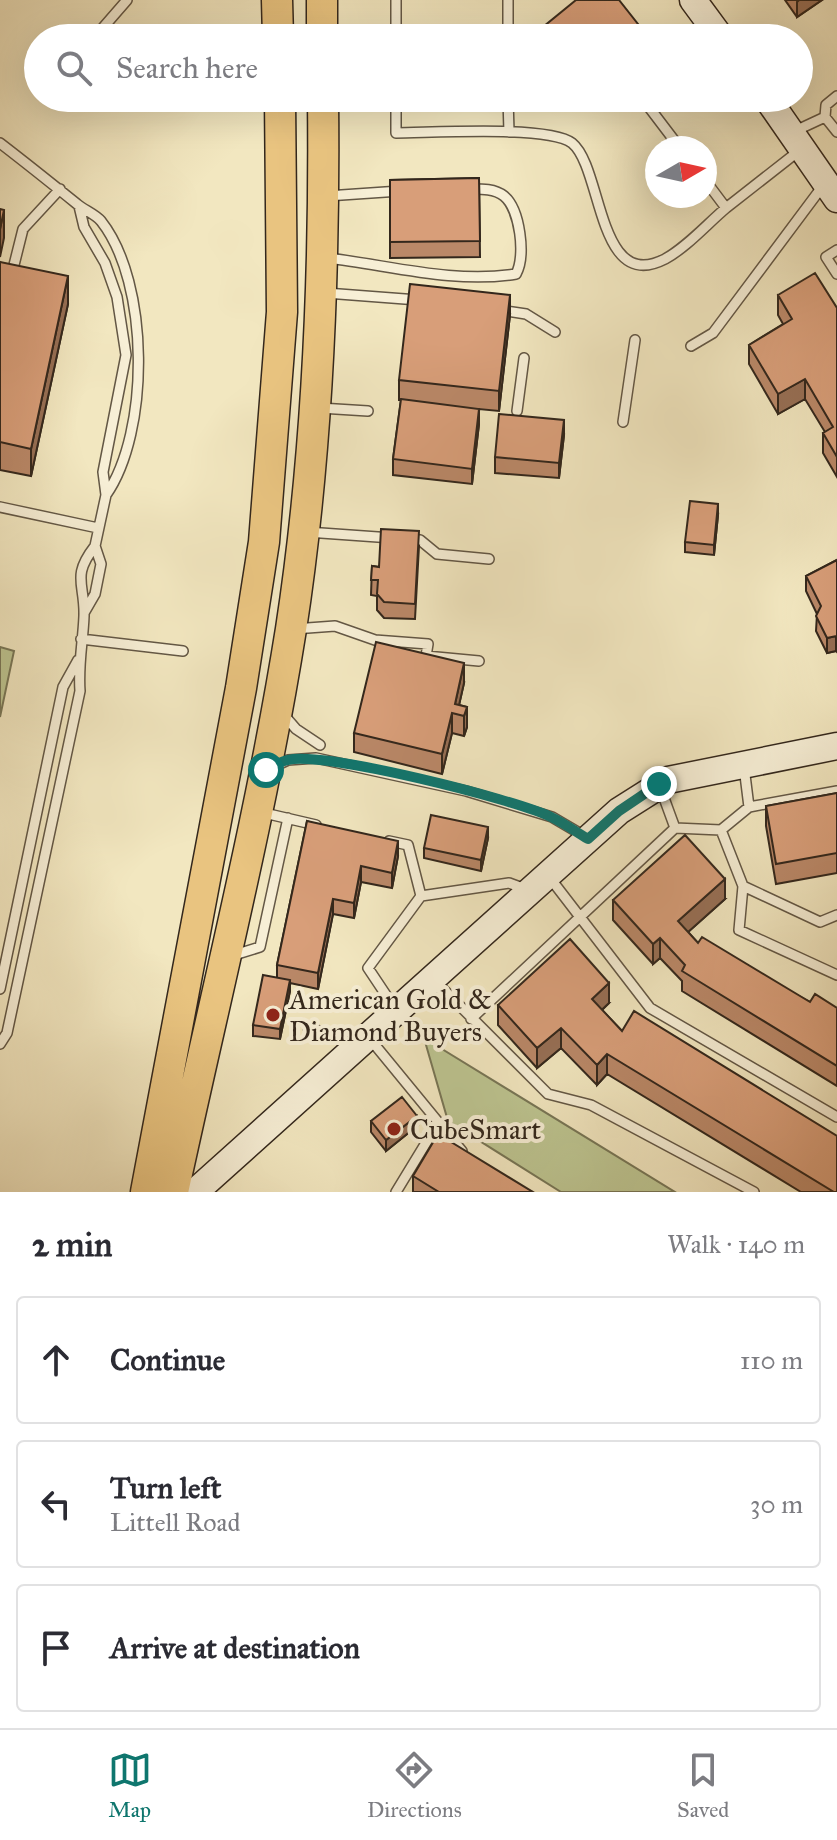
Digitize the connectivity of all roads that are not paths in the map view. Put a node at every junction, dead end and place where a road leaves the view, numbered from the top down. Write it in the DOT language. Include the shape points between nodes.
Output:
graph roads {
  1 [pos="127,0"];
  2 [pos="277,0"];
  3 [pos="322,0"];
  4 [pos="396,0"];
  5 [pos="508,0"];
  6 [pos="106,24"];
  7 [pos="278,24"];
  8 [pos="322,24"];
  9 [pos="396,24"];
  10 [pos="508,24"];
  11 [pos="837,96"];
  12 [pos="273,112"];
  13 [pos="323,112"];
  14 [pos="396,112"];
  15 [pos="508,112"];
  16 [pos="653,112"];
  17 [pos="777,112"];
  18 [pos="825,117"];
  19 [pos="509,132"];
  20 [pos="837,132"];
  21 [pos="671,136"];
  22 [pos="797,140"];
  23 [pos="0,143"];
  24 [pos="451,188"];
  25 [pos="60,189"];
  26 [pos="407,190"];
  27 [pos="831,190"];
  28 [pos="324,196"];
  29 [pos="717,196"];
  30 [pos="79,206"];
  31 [pos="726,208"];
  32 [pos="837,250"];
  33 [pos="323,258"];
  34 [pos="12,273"];
  35 [pos="837,274"];
  36 [pos="322,292"];
  37 [pos="435,302"];
  38 [pos="481,308"];
  39 [pos="555,332"];
  40 [pos="635,340"];
  41 [pos="691,346"];
  42 [pos="524,358"];
  43 [pos="316,408"];
  44 [pos="368,411"];
  45 [pos="517,411"];
  46 [pos="623,422"];
  47 [pos="106,495"];
  48 [pos="0,507"];
  49 [pos="98,528"];
  50 [pos="304,532"];
  51 [pos="95,546"];
  52 [pos="489,559"];
  53 [pos="84,613"];
  54 [pos="291,629"];
  55 [pos="81,639"];
  56 [pos="183,651"];
  57 [pos="78,660"];
  58 [pos="479,661"];
  59 [pos="277,707"];
  60 [pos="320,745"];
  61 [pos="837,746"];
  62 [pos="744,764"];
  63 [pos="266,770"];
  64 [pos="659,784"];
  65 [pos="837,791"];
  66 [pos="749,807"];
  67 [pos="257,812"];
  68 [pos="288,818"];
  69 [pos="333,828"];
  70 [pos="675,828"];
  71 [pos="721,830"];
  72 [pos="378,838"];
  73 [pos="588,839"];
  74 [pos="540,884"];
  75 [pos="743,886"];
  76 [pos="421,896"];
  77 [pos="578,915"];
  78 [pos="837,915"];
  79 [pos="224,958"];
  80 [pos="837,975"];
  81 [pos="433,979"];
  82 [pos="0,989"];
  83 [pos="397,1011"];
  84 [pos="471,1019"];
  85 [pos="308,1028"];
  86 [pos="0,1044"];
  87 [pos="360,1044"];
  88 [pos="837,1117"];
  89 [pos="438,1123"];
  90 [pos="471,1157"];
  91 [pos="146,1192"];
  92 [pos="173,1192"];
  93 [pos="195,1192"];
  94 [pos="396,1192"];
  95 [pos="754,1192"];
  1 -- 6 [label="lane"];
  2 -- 7 [label="main road"];
  3 -- 8 [label="main road"];
  4 -- 9 [label="lane"];
  5 -- 10 [label="lane"];
  11 -- 18 [label="lane" via="826,105"];
  12 -- 91 [label="main road" via="282,312 264,542"];
  13 -- 28 [label="main road"];
  14 -- 19 [label="lane" via="396,133"];
  15 -- 19 [label="lane"];
  16 -- 21 [label="lane"];
  17 -- 22 [label="street"];
  18 -- 20 [label="lane"];
  18 -- 22 [label="lane"];
  19 -- 31 [label="lane" via="570,141 584,156 611,245 626,259 664,259"];
  22 -- 27 [label="street"];
  22 -- 31 [label="lane"];
  23 -- 25 [label="lane"];
  24 -- 33 [label="lane" via="501,193 511,203 522,264 516,274 438,275"];
  25 -- 30 [label="lane"];
  25 -- 34 [label="lane" via="23,229"];
  26 -- 28 [label="lane"];
  27 -- 41 [label="lane" via="713,333"];
  28 -- 33 [label="main road"];
  29 -- 31 [label="lane"];
  30 -- 47 [label="lane" via="113,285 126,355 103,472"];
  30 -- 47 [label="lane" via="100,219 114,241 137,310 138,383 120,475"];
  32 -- 35 [label="lane" via="826,257"];
  33 -- 36 [label="main road"];
  36 -- 37 [label="lane"];
  36 -- 43 [label="main road"];
  38 -- 39 [label="lane" via="526,314"];
  40 -- 46 [label="lane"];
  42 -- 45 [label="lane"];
  43 -- 44 [label="lane"];
  43 -- 50 [label="main road"];
  47 -- 49 [label="lane"];
  48 -- 49 [label="lane"];
  49 -- 51 [label="lane"];
  50 -- 52 [label="lane" via="420,540 437,554"];
  50 -- 54 [label="main road"];
  51 -- 53 [label="lane" via="101,564 95,594"];
  51 -- 53 [label="lane" via="84,561 79,591"];
  53 -- 55 [label="lane"];
  54 -- 58 [label="lane" via="335,626 375,640 428,644 426,656"];
  54 -- 59 [label="main road"];
  55 -- 56 [label="lane"];
  55 -- 57 [label="lane"];
  57 -- 82 [label="lane" via="63,687"];
  57 -- 86 [label="lane" via="80,691 7,1033"];
  59 -- 60 [label="lane"];
  59 -- 63 [label="main road"];
  61 -- 62 [label="street"];
  62 -- 64 [label="street"];
  62 -- 66 [label="lane"];
  63 -- 67 [label="main road"];
  63 -- 73 [label="lane" via="288,760 316,758 527,808"];
  64 -- 70 [label="lane"];
  64 -- 73 [label="street"];
  65 -- 66 [label="lane"];
  66 -- 71 [label="lane"];
  67 -- 68 [label="lane"];
  67 -- 79 [label="main road"];
  68 -- 69 [label="lane"];
  68 -- 79 [label="lane" via="260,947"];
  70 -- 71 [label="lane"];
  70 -- 77 [label="lane"];
  71 -- 75 [label="lane"];
  72 -- 76 [label="lane" via="408,845"];
  73 -- 74 [label="street"];
  74 -- 76 [label="lane" via="509,883"];
  74 -- 77 [label="lane"];
  74 -- 81 [label="street"];
  75 -- 78 [label="lane" via="820,922"];
  75 -- 80 [label="lane" via="739,930"];
  76 -- 83 [label="lane" via="368,968"];
  77 -- 84 [label="lane"];
  77 -- 88 [label="lane" via="650,1008"];
  79 -- 92 [label="main road"];
  81 -- 83 [label="street"];
  81 -- 84 [label="lane"];
  83 -- 87 [label="street"];
  84 -- 95 [label="lane" via="548,1094 591,1105"];
  85 -- 87 [label="lane"];
  87 -- 89 [label="lane"];
  87 -- 93 [label="street"];
  89 -- 90 [label="lane"];
  89 -- 94 [label="lane"];
}
